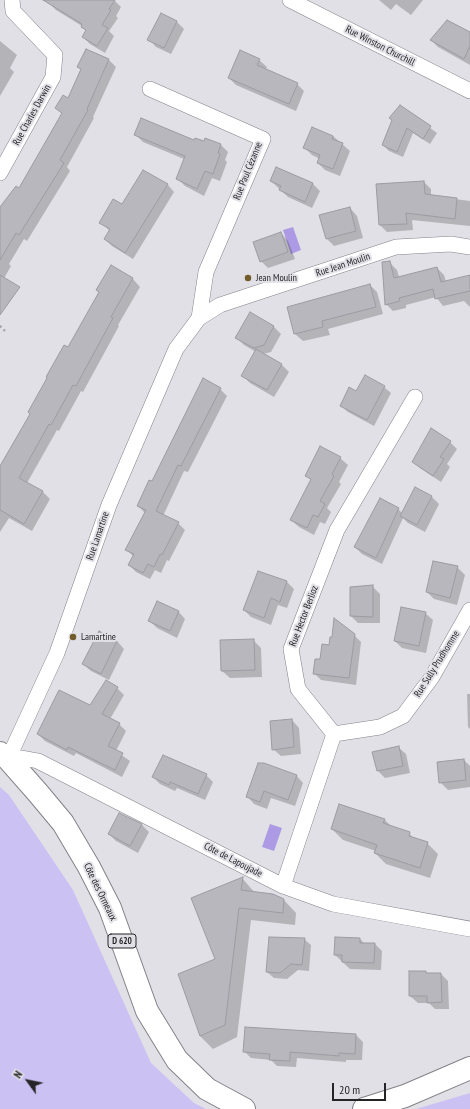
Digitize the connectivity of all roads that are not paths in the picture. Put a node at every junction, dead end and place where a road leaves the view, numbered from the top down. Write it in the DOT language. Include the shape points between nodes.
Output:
graph roads {
  1 [pos="12,0"];
  2 [pos="290,0"];
  3 [pos="150,89"];
  4 [pos="470,92"];
  5 [pos="0,173"];
  6 [pos="470,247"];
  7 [pos="199,318"];
  8 [pos="415,397"];
  9 [pos="470,610"];
  10 [pos="334,734"];
  11 [pos="4,756"];
  12 [pos="283,886"];
  13 [pos="470,929"];
  14 [pos="470,1068"];
  15 [pos="244,1109"];
  16 [pos="364,1109"];
  1 -- 5 [label="street, Rue Charles Darwin" via="13,11 55,55 54,70 53,78"];
  2 -- 4 [label="street, Rue Winston Churchill"];
  3 -- 7 [label="street, Rue Paul Cézanne" via="263,139 206,272"];
  6 -- 7 [label="street, Rue Jean Moulin" via="452,244 396,247 220,305"];
  7 -- 11 [label="street, Rue Lamartine" via="176,349 109,506 57,653"];
  8 -- 10 [label="street, Rue Hector Berlioz" via="337,530 290,649 298,689"];
  9 -- 10 [label="street, Rue Sully Prudhomme" via="432,677 403,716 380,727"];
  10 -- 12 [label="street"];
  11 -- 12 [label="street, Côte de Lapoujade" via="38,761"];
  11 -- 15 [label="main road, Côte des Ormeaux / D 620" via="62,823 89,867 110,908 147,1011 177,1060 207,1089"];
  12 -- 13 [label="street, Côte de Lapoujade" via="333,904"];
  14 -- 16 [label="main road" via="405,1096"];
}
